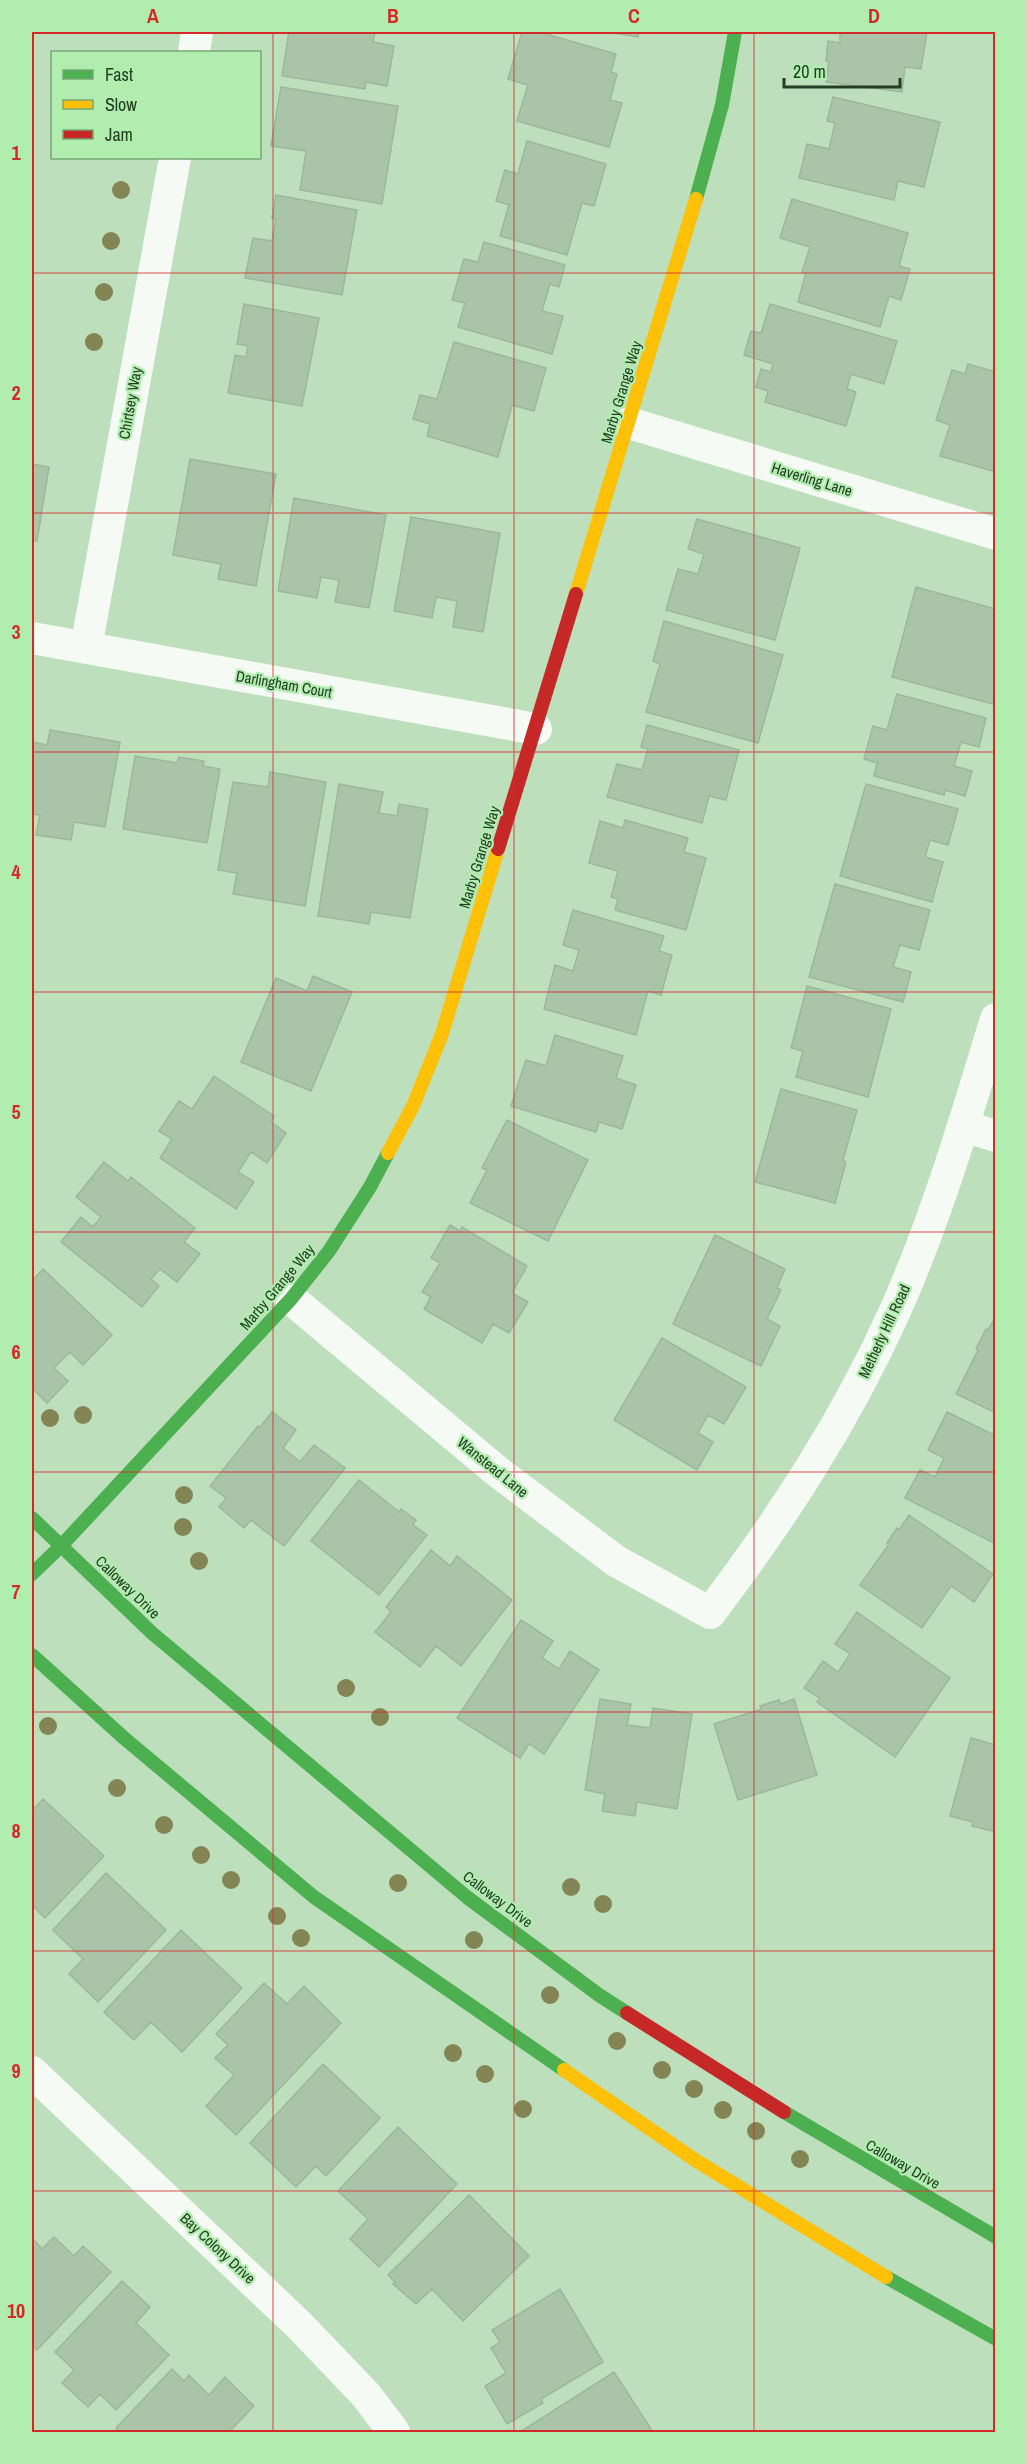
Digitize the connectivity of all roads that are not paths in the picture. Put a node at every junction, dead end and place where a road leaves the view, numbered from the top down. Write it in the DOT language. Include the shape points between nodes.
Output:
graph roads {
  1 [pos="197,32"];
  2 [pos="735,32"];
  3 [pos="194,51"];
  4 [pos="175,159"];
  5 [pos="629,423"];
  6 [pos="996,534"];
  7 [pos="32,638"];
  8 [pos="86,648"];
  9 [pos="536,729"];
  10 [pos="996,1019"];
  11 [pos="963,1126"];
  12 [pos="996,1136"];
  13 [pos="291,1299"];
  14 [pos="32,1518"];
  15 [pos="61,1546"];
  16 [pos="32,1574"];
  17 [pos="710,1613"];
  18 [pos="32,1655"];
  19 [pos="32,2072"];
  20 [pos="996,2237"];
  21 [pos="996,2339"];
  22 [pos="394,2433"];
  1 -- 3 [label="street"];
  2 -- 5 [label="main road, Marby Grange Way" via="707,164"];
  4 -- 8 [label="street, Chirtsey Way"];
  5 -- 6 [label="street, Haverling Lane"];
  5 -- 9 [label="main road, Marby Grange Way"];
  7 -- 8 [label="street, Darlingham Court"];
  8 -- 9 [label="street, Darlingham Court"];
  9 -- 13 [label="main road, Marby Grange Way" via="442,1034 413,1106 370,1187"];
  10 -- 11 [label="street, Metherly Hill Road"];
  11 -- 12 [label="street"];
  11 -- 17 [label="street, Metherly Hill Road" via="920,1250 856,1391 813,1468"];
  13 -- 15 [label="main road, Marby Grange Way"];
  13 -- 17 [label="street, Wanstead Lane" via="498,1472 607,1554"];
  14 -- 15 [label="main road, Calloway Drive"];
  15 -- 16 [label="main road, Marby Grange Way"];
  15 -- 20 [label="main road, Calloway Drive" via="152,1634 468,1899 599,1995 735,2083"];
  18 -- 21 [label="main road" via="124,1738 314,1897 695,2160 864,2265"];
  19 -- 22 [label="street, Bay Colony Drive" via="299,2325 366,2395"];
}
